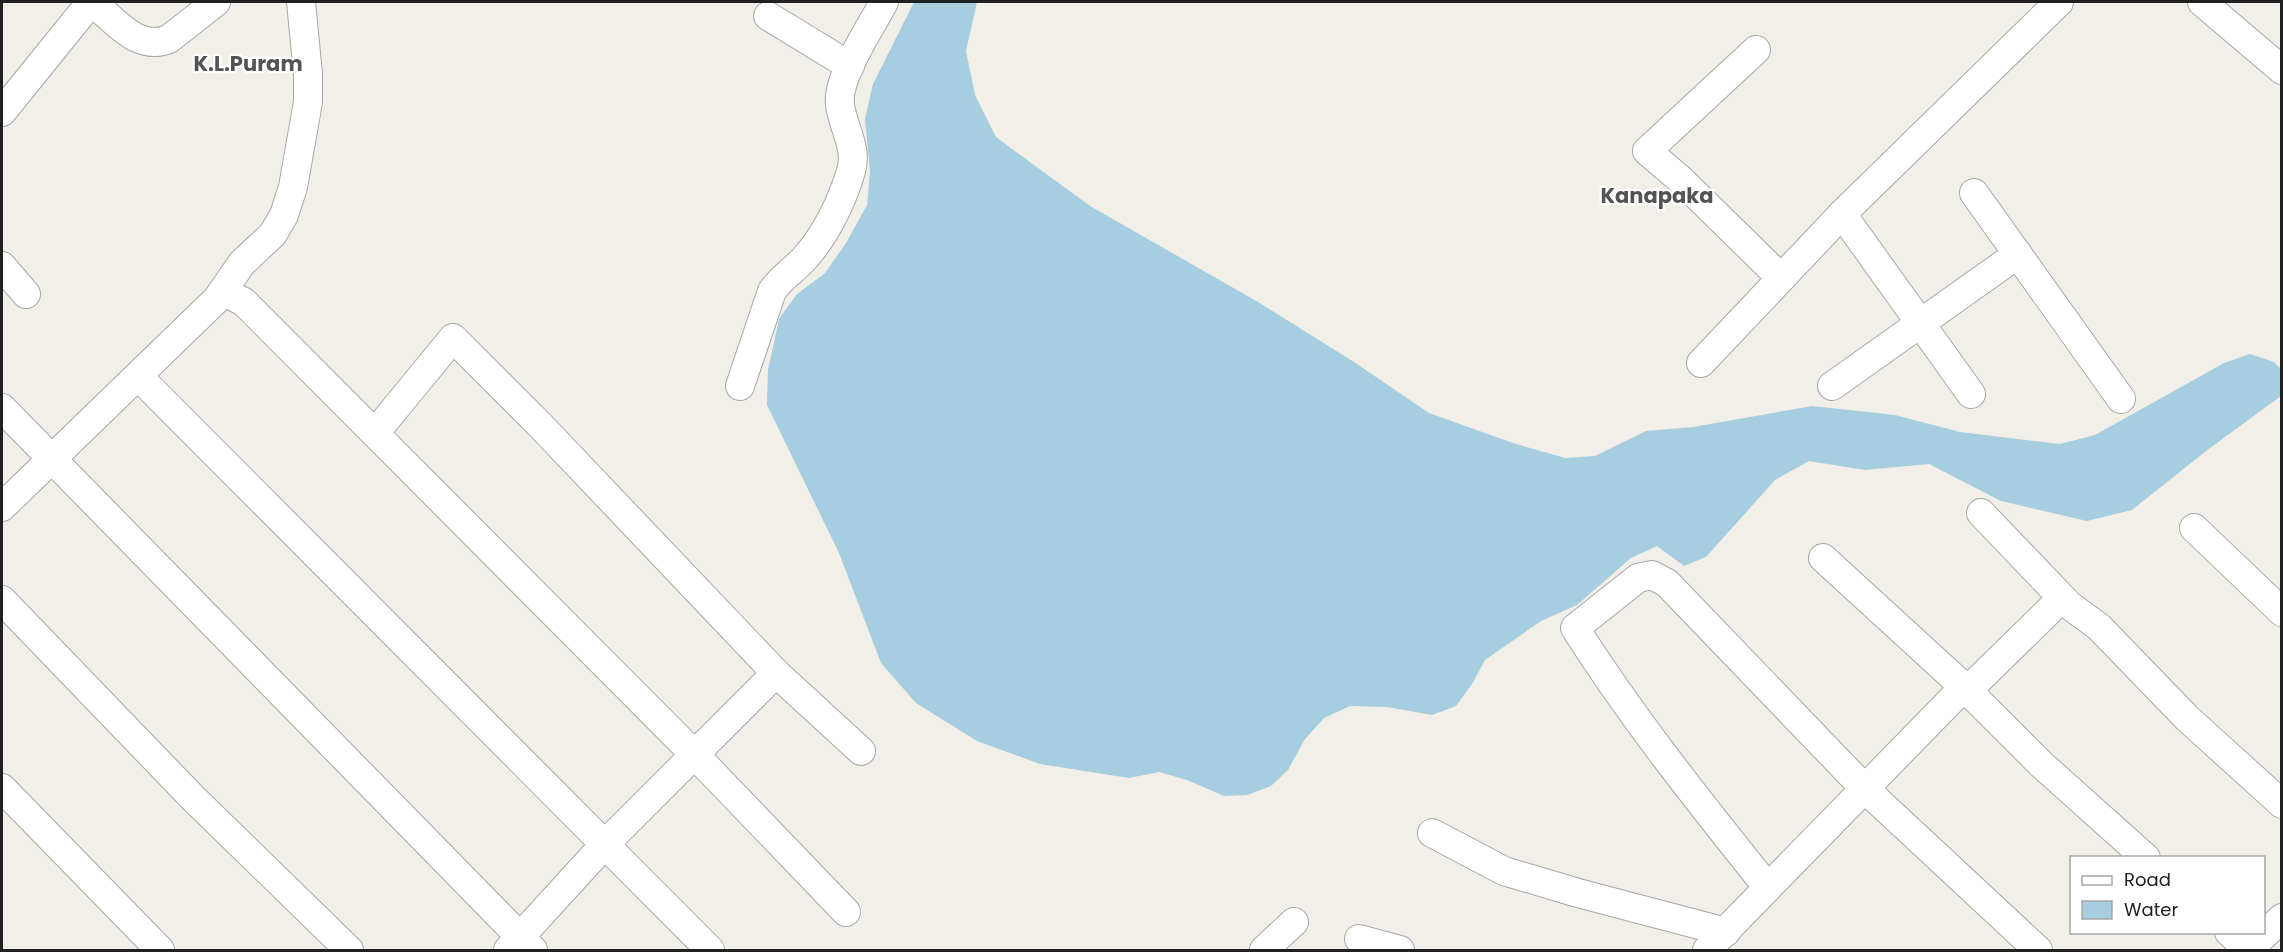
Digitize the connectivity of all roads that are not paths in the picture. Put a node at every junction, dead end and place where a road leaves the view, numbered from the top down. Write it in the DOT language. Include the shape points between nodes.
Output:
graph roads {
  1 [pos="91,2"];
  2 [pos="216,2"];
  3 [pos="301,2"];
  4 [pos="884,2"];
  5 [pos="2059,2"];
  6 [pos="2202,2"];
  7 [pos="768,16"];
  8 [pos="1756,50"];
  9 [pos="850,66"];
  10 [pos="2282,70"];
  11 [pos="2,112"];
  12 [pos="1974,193"];
  13 [pos="1842,214"];
  14 [pos="2018,254"];
  15 [pos="2,266"];
  16 [pos="1781,278"];
  17 [pos="224,292"];
  18 [pos="26,294"];
  19 [pos="1921,324"];
  20 [pos="1701,363"];
  21 [pos="138,376"];
  22 [pos="740,386"];
  23 [pos="1832,386"];
  24 [pos="1971,394"];
  25 [pos="2121,399"];
  26 [pos="2,408"];
  27 [pos="375,433"];
  28 [pos="52,459"];
  29 [pos="2,507"];
  30 [pos="1981,513"];
  31 [pos="2194,528"];
  32 [pos="1822,558"];
  33 [pos="2062,598"];
  34 [pos="2,600"];
  35 [pos="2282,612"];
  36 [pos="776,674"];
  37 [pos="1966,689"];
  38 [pos="861,751"];
  39 [pos="696,756"];
  40 [pos="2,788"];
  41 [pos="1864,789"];
  42 [pos="2282,804"];
  43 [pos="1432,833"];
  44 [pos="605,844"];
  45 [pos="2144,856"];
  46 [pos="1761,879"];
  47 [pos="846,912"];
  48 [pos="2282,918"];
  49 [pos="1294,922"];
  50 [pos="2230,934"];
  51 [pos="1359,939"];
  52 [pos="1717,941"];
  53 [pos="521,946"];
  54 [pos="2248,950"];
  55 [pos="160,951"];
  56 [pos="349,951"];
  57 [pos="710,951"];
  58 [pos="1264,951"];
  59 [pos="1400,951"];
  60 [pos="2038,951"];
  1 -- 2 [label="street" via="136,40 160,43"];
  1 -- 11 [label="street"];
  3 -- 17 [label="street" via="308,102 293,188 273,234 242,263"];
  4 -- 9 [label="street"];
  5 -- 13 [label="street"];
  6 -- 10 [label="street"];
  7 -- 9 [label="street"];
  8 -- 16 [label="street" via="1647,151"];
  9 -- 22 [label="street" via="840,99 854,157 851,172 824,235 772,291"];
  12 -- 14 [label="street"];
  13 -- 16 [label="street"];
  13 -- 19 [label="street"];
  14 -- 19 [label="street"];
  14 -- 25 [label="street"];
  15 -- 18 [label="street"];
  16 -- 20 [label="street"];
  17 -- 21 [label="street"];
  17 -- 27 [label="street" via="244,302"];
  19 -- 23 [label="street"];
  19 -- 24 [label="street"];
  21 -- 28 [label="street"];
  21 -- 44 [label="street"];
  26 -- 28 [label="street"];
  27 -- 36 [label="street" via="453,338"];
  27 -- 39 [label="street"];
  28 -- 29 [label="street"];
  28 -- 53 [label="street"];
  30 -- 33 [label="street"];
  31 -- 35 [label="street"];
  32 -- 37 [label="street"];
  33 -- 37 [label="street"];
  33 -- 42 [label="street" via="2099,627 2187,718"];
  34 -- 56 [label="street" via="192,797"];
  36 -- 38 [label="street"];
  36 -- 39 [label="street"];
  37 -- 41 [label="street"];
  37 -- 45 [label="street" via="2041,764"];
  39 -- 44 [label="street"];
  39 -- 47 [label="street"];
  40 -- 55 [label="street"];
  41 -- 46 [label="street" via="1660,578 1638,578 1575,628 1684,783"];
  41 -- 52 [label="street"];
  41 -- 60 [label="street"];
  43 -- 52 [label="street" via="1504,871"];
  44 -- 53 [label="street"];
  44 -- 57 [label="street"];
  48 -- 54 [label="street"];
  49 -- 58 [label="street"];
  50 -- 54 [label="street"];
  51 -- 59 [label="street"];
}
